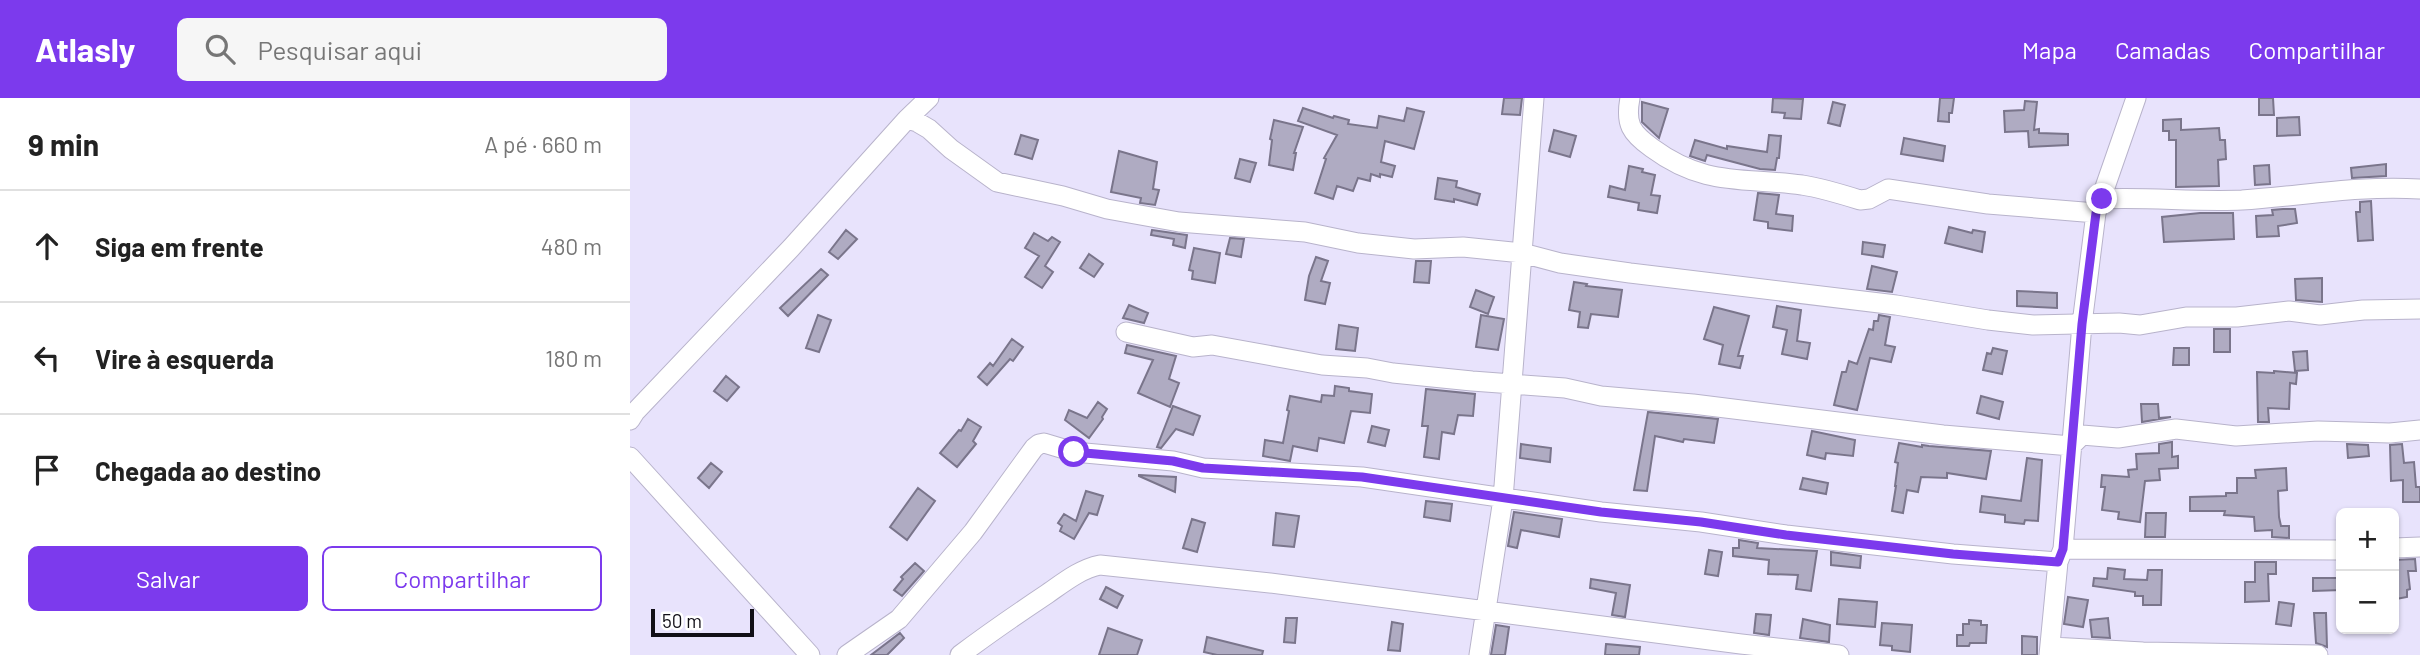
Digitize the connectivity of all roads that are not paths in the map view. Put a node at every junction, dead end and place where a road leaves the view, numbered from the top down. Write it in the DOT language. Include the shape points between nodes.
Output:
graph roads {
  1 [pos="929,98"];
  2 [pos="1534,98"];
  3 [pos="1630,98"];
  4 [pos="2136,98"];
  5 [pos="907,119"];
  6 [pos="2420,190"];
  7 [pos="2099,206"];
  8 [pos="1522,253"];
  9 [pos="2420,309"];
  10 [pos="2082,324"];
  11 [pos="1126,332"];
  12 [pos="1512,384"];
  13 [pos="630,420"];
  14 [pos="2420,430"];
  15 [pos="2071,446"];
  16 [pos="630,457"];
  17 [pos="1503,499"];
  18 [pos="2420,547"];
  19 [pos="2399,548"];
  20 [pos="2336,550"];
  21 [pos="2061,555"];
  22 [pos="1487,610"];
  23 [pos="2050,651"];
  24 [pos="810,655"];
  25 [pos="847,655"];
  26 [pos="960,655"];
  27 [pos="1479,655"];
  28 [pos="1839,655"];
  29 [pos="2318,655"];
  1 -- 5 [label="street"];
  2 -- 8 [label="street"];
  3 -- 7 [label="street" via="1627,112 1636,136 1692,172 1803,186 1860,200 1888,189 1988,204"];
  4 -- 7 [label="street"];
  5 -- 8 [label="street" via="929,129 997,182 1107,209 1414,249 1463,247"];
  5 -- 13 [label="street"];
  6 -- 7 [label="street" via="2377,188 2241,200 2139,197"];
  7 -- 10 [label="street"];
  8 -- 10 [label="street" via="1560,263 1988,320"];
  8 -- 12 [label="street"];
  9 -- 10 [label="street" via="2320,315 2289,311 2186,317 2140,325"];
  10 -- 15 [label="street"];
  11 -- 12 [label="street" via="1193,347 1212,345 1322,365"];
  12 -- 15 [label="street"];
  12 -- 17 [label="street"];
  14 -- 15 [label="street" via="2236,436 2176,429 2118,438 2082,435"];
  15 -- 21 [label="street"];
  16 -- 24 [label="street"];
  17 -- 21 [label="street" via="1953,554"];
  17 -- 22 [label="street"];
  17 -- 25 [label="street" via="1362,477 1203,468 1039,444 900,619"];
  18 -- 19 [label="street"];
  20 -- 21 [label="street"];
  21 -- 23 [label="street"];
  22 -- 26 [label="street" via="1100,565 1070,578"];
  22 -- 27 [label="street"];
  22 -- 28 [label="street"];
  23 -- 29 [label="street"];
}
